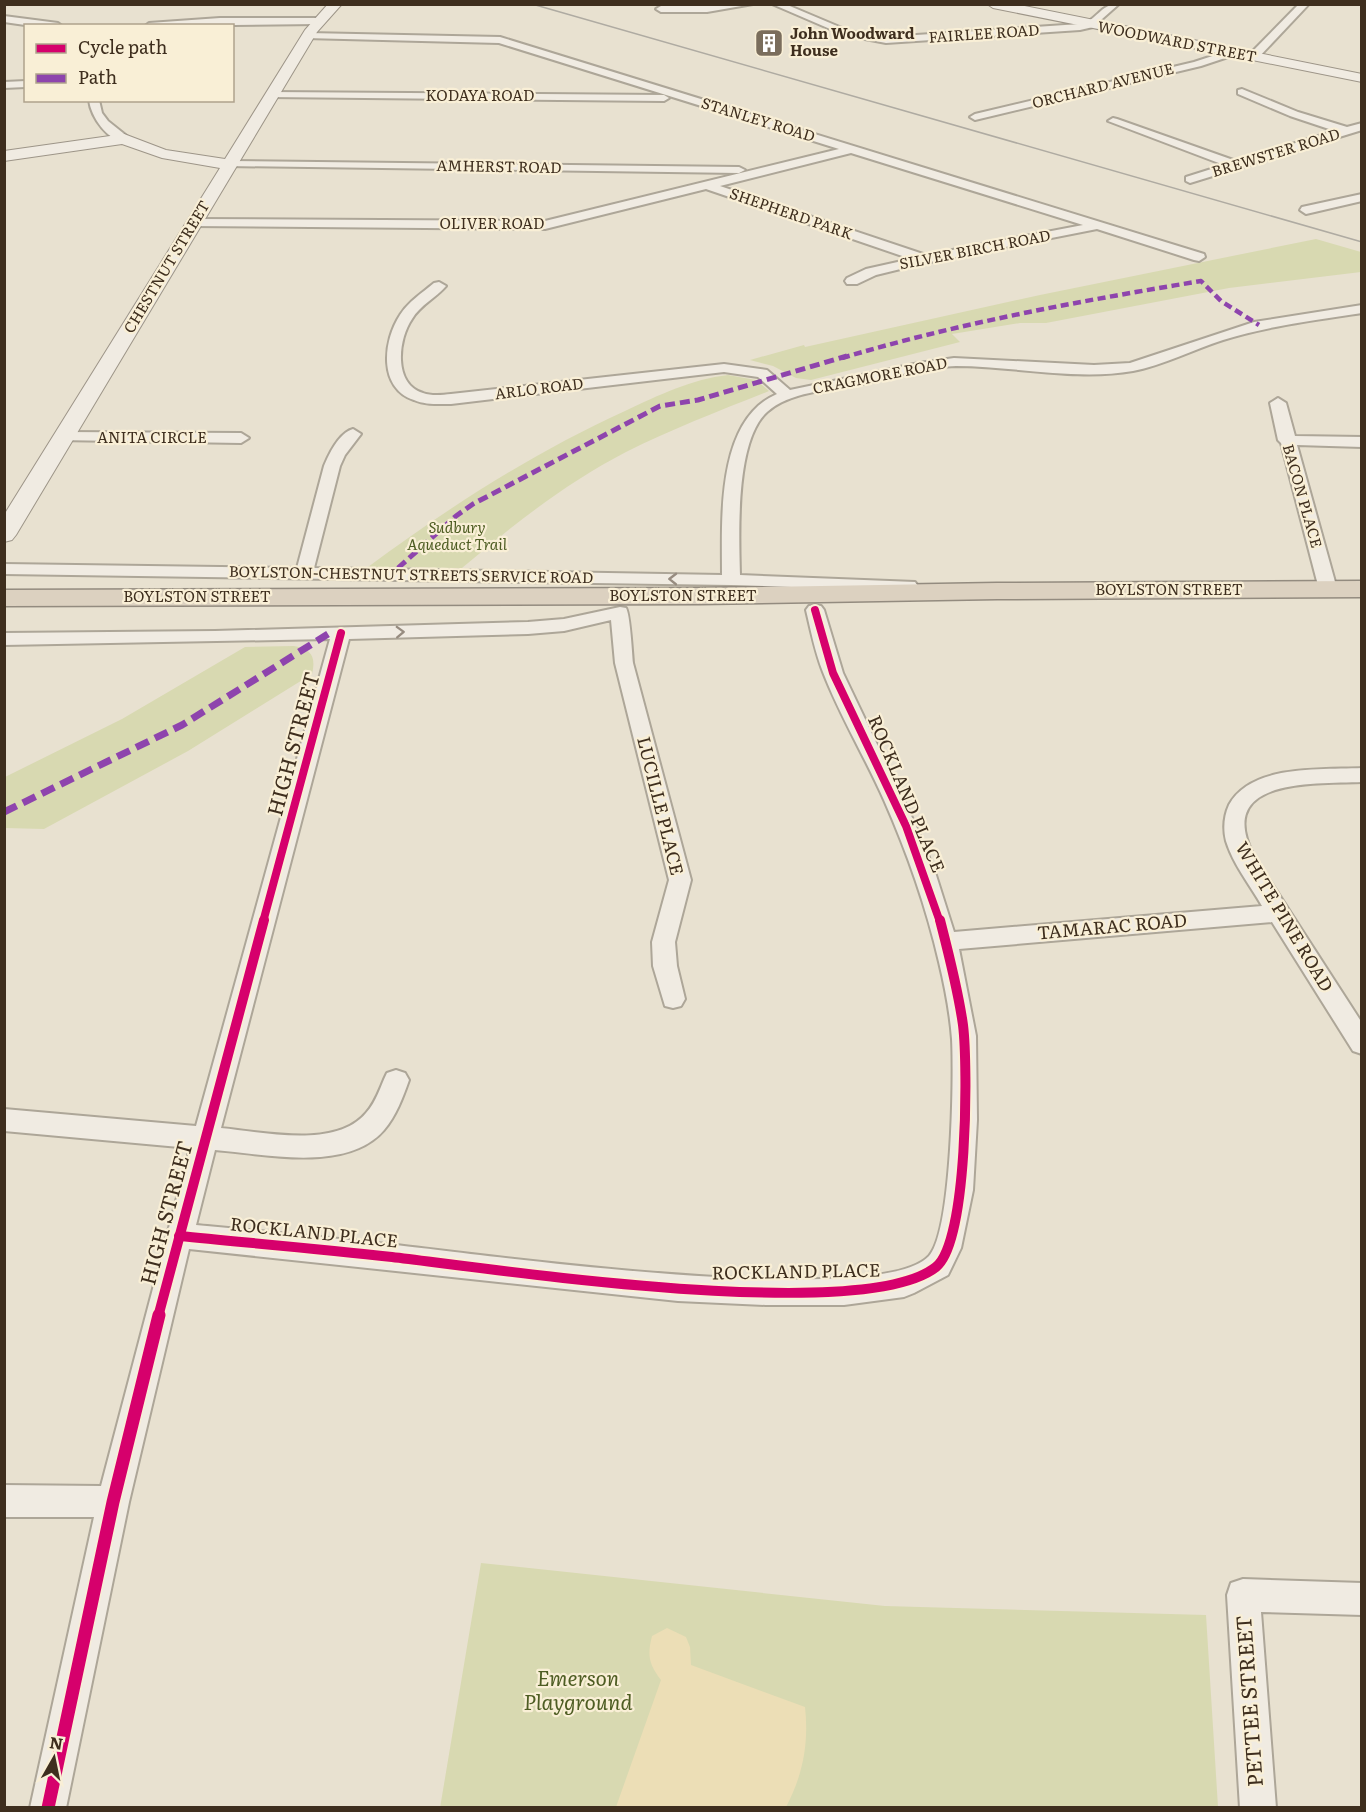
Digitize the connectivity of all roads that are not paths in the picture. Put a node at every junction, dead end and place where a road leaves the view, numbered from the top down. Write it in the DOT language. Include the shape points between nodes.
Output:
graph roads {
  1 [pos="336,4"];
  2 [pos="749,4"];
  3 [pos="776,4"];
  4 [pos="993,4"];
  5 [pos="1115,4"];
  6 [pos="1305,4"];
  7 [pos="661,9"];
  8 [pos="4,20"];
  9 [pos="319,21"];
  10 [pos="40,24"];
  11 [pos="177,24"];
  12 [pos="1090,25"];
  13 [pos="308,36"];
  14 [pos="1231,52"];
  15 [pos="1253,57"];
  16 [pos="1362,78"];
  17 [pos="24,84"];
  18 [pos="4,85"];
  19 [pos="1242,92"];
  20 [pos="272,95"];
  21 [pos="688,98"];
  22 [pos="94,102"];
  23 [pos="975,117"];
  24 [pos="1113,121"];
  25 [pos="1362,126"];
  26 [pos="1348,130"];
  27 [pos="124,139"];
  28 [pos="851,149"];
  29 [pos="4,156"];
  30 [pos="231,164"];
  31 [pos="1236,165"];
  32 [pos="658,169"];
  33 [pos="768,170"];
  34 [pos="1190,179"];
  35 [pos="708,186"];
  36 [pos="1362,197"];
  37 [pos="1306,210"];
  38 [pos="195,223"];
  39 [pos="1100,226"];
  40 [pos="1199,256"];
  41 [pos="924,259"];
  42 [pos="852,281"];
  43 [pos="439,286"];
  44 [pos="1362,309"];
  45 [pos="787,395"];
  46 [pos="1278,403"];
  47 [pos="353,434"];
  48 [pos="63,437"];
  49 [pos="241,438"];
  50 [pos="1286,441"];
  51 [pos="1362,442"];
  52 [pos="4,535"];
  53 [pos="4,569"];
  54 [pos="304,574"];
  55 [pos="731,580"];
  56 [pos="1328,589"];
  57 [pos="1362,589"];
  58 [pos="996,591"];
  59 [pos="4,598"];
  60 [pos="1362,607"];
  61 [pos="815,610"];
  62 [pos="620,612"];
  63 [pos="4,614"];
  64 [pos="341,633"];
  65 [pos="4,639"];
  66 [pos="1362,775"];
  67 [pos="1278,913"];
  68 [pos="946,941"];
  69 [pos="673,999"];
  70 [pos="1362,1044"];
  71 [pos="396,1080"];
  72 [pos="7,1126"];
  73 [pos="205,1138"];
  74 [pos="179,1236"];
  75 [pos="4,1501"];
  76 [pos="113,1502"];
  77 [pos="1362,1599"];
  78 [pos="48,1808"];
  79 [pos="1258,1808"];
  1 -- 9 [label="main road, CHESTNUT STREET"];
  2 -- 7 [label="street"];
  3 -- 12 [label="street, FAIRLEE ROAD" via="848,33 886,40"];
  4 -- 12 [label="main road, WOODWARD STREET"];
  5 -- 12 [label="street"];
  6 -- 15 [label="street"];
  8 -- 10 [label="street"];
  9 -- 11 [label="street"];
  9 -- 13 [label="main road, CHESTNUT STREET"];
  12 -- 14 [label="main road, WOODWARD STREET"];
  13 -- 20 [label="main road, CHESTNUT STREET"];
  13 -- 21 [label="street, STANLEY ROAD" via="500,40"];
  14 -- 15 [label="main road, WOODWARD STREET"];
  14 -- 23 [label="street, ORCHARD AVENUE" via="1197,64"];
  15 -- 16 [label="main road, WOODWARD STREET"];
  17 -- 18 [label="street"];
  19 -- 26 [label="street" via="1294,114"];
  20 -- 21 [label="street, KODAYA ROAD"];
  20 -- 30 [label="main road, CHESTNUT STREET"];
  21 -- 28 [label="street, STANLEY ROAD"];
  22 -- 27 [label="street" via="101,121"];
  24 -- 31 [label="street"];
  25 -- 26 [label="street, BREWSTER ROAD"];
  26 -- 31 [label="street, BREWSTER ROAD"];
  27 -- 29 [label="main road"];
  27 -- 30 [label="main road" via="154,151"];
  28 -- 33 [label="street, OLIVER ROAD"];
  28 -- 39 [label="street, STANLEY ROAD"];
  30 -- 32 [label="street, AMHERST ROAD"];
  30 -- 38 [label="main road, CHESTNUT STREET"];
  31 -- 34 [label="street, BREWSTER ROAD"];
  32 -- 33 [label="street, AMHERST ROAD"];
  32 -- 35 [label="street, SHEPHERD PARK"];
  33 -- 35 [label="street, OLIVER ROAD"];
  35 -- 38 [label="street, OLIVER ROAD" via="576,219 534,225"];
  35 -- 41 [label="street, SHEPHERD PARK"];
  36 -- 37 [label="street"];
  38 -- 48 [label="main road, CHESTNUT STREET"];
  39 -- 40 [label="street, STANLEY ROAD"];
  39 -- 41 [label="street, SILVER BIRCH ROAD"];
  41 -- 42 [label="street, SILVER BIRCH ROAD"];
  43 -- 45 [label="street, ARLO ROAD" via="408,315 395,347 394,369 400,382 417,396 451,399 723,368 762,373"];
  44 -- 45 [label="street, CRAGMORE ROAD" via="1280,321 1216,337 1132,367 1094,369 954,362"];
  45 -- 55 [label="street, CRAGMORE ROAD" via="768,403 746,429 733,496"];
  46 -- 50 [label="street, BACON PLACE"];
  47 -- 54 [label="street" via="332,466"];
  48 -- 49 [label="street, ANITA CIRCLE"];
  48 -- 52 [label="main road, CHESTNUT STREET"];
  50 -- 51 [label="street"];
  50 -- 56 [label="street, BACON PLACE"];
  53 -- 54 [label="street, BOYLSTON-CHESTNUT STREETS SERVICE ROAD"];
  55 -- 54 [label="street, BOYLSTON-CHESTNUT STREETS SERVICE ROAD, one-way"];
  55 -- 58 [label="street, BOYLSTON-CHESTNUT STREETS SERVICE ROAD"];
  56 -- 57 [label="highway, BOYLSTON STREET"];
  56 -- 58 [label="highway, BOYLSTON STREET"];
  58 -- 59 [label="highway, BOYLSTON STREET"];
  60 -- 61 [label="highway, BOYLSTON STREET"];
  61 -- 62 [label="highway, BOYLSTON STREET"];
  61 -- 68 [label="street, ROCKLAND PLACE" via="832,672 897,807"];
  62 -- 63 [label="highway, BOYLSTON STREET"];
  64 -- 62 [label="street, one-way" via="546,627"];
  62 -- 69 [label="street, LUCILLE PLACE" via="624,663 680,880 664,933 663,952"];
  64 -- 65 [label="street"];
  64 -- 73 [label="street, HIGH STREET"];
  66 -- 67 [label="street, WHITE PINE ROAD" via="1264,785 1249,793 1239,806 1234,820 1236,836"];
  67 -- 68 [label="street, TAMARAC ROAD"];
  67 -- 70 [label="street, WHITE PINE ROAD"];
  68 -- 74 [label="street, ROCKLAND PLACE" via="963,1034 960,1192 948,1246 938,1267 921,1280 858,1291 631,1286"];
  71 -- 73 [label="street" via="384,1112 372,1128 326,1146"];
  72 -- 73 [label="street"];
  73 -- 74 [label="street, HIGH STREET"];
  74 -- 76 [label="street, HIGH STREET"];
  75 -- 76 [label="street"];
  76 -- 78 [label="street, HIGH STREET"];
  77 -- 79 [label="street, PETTEE STREET" via="1243,1595"];
}
